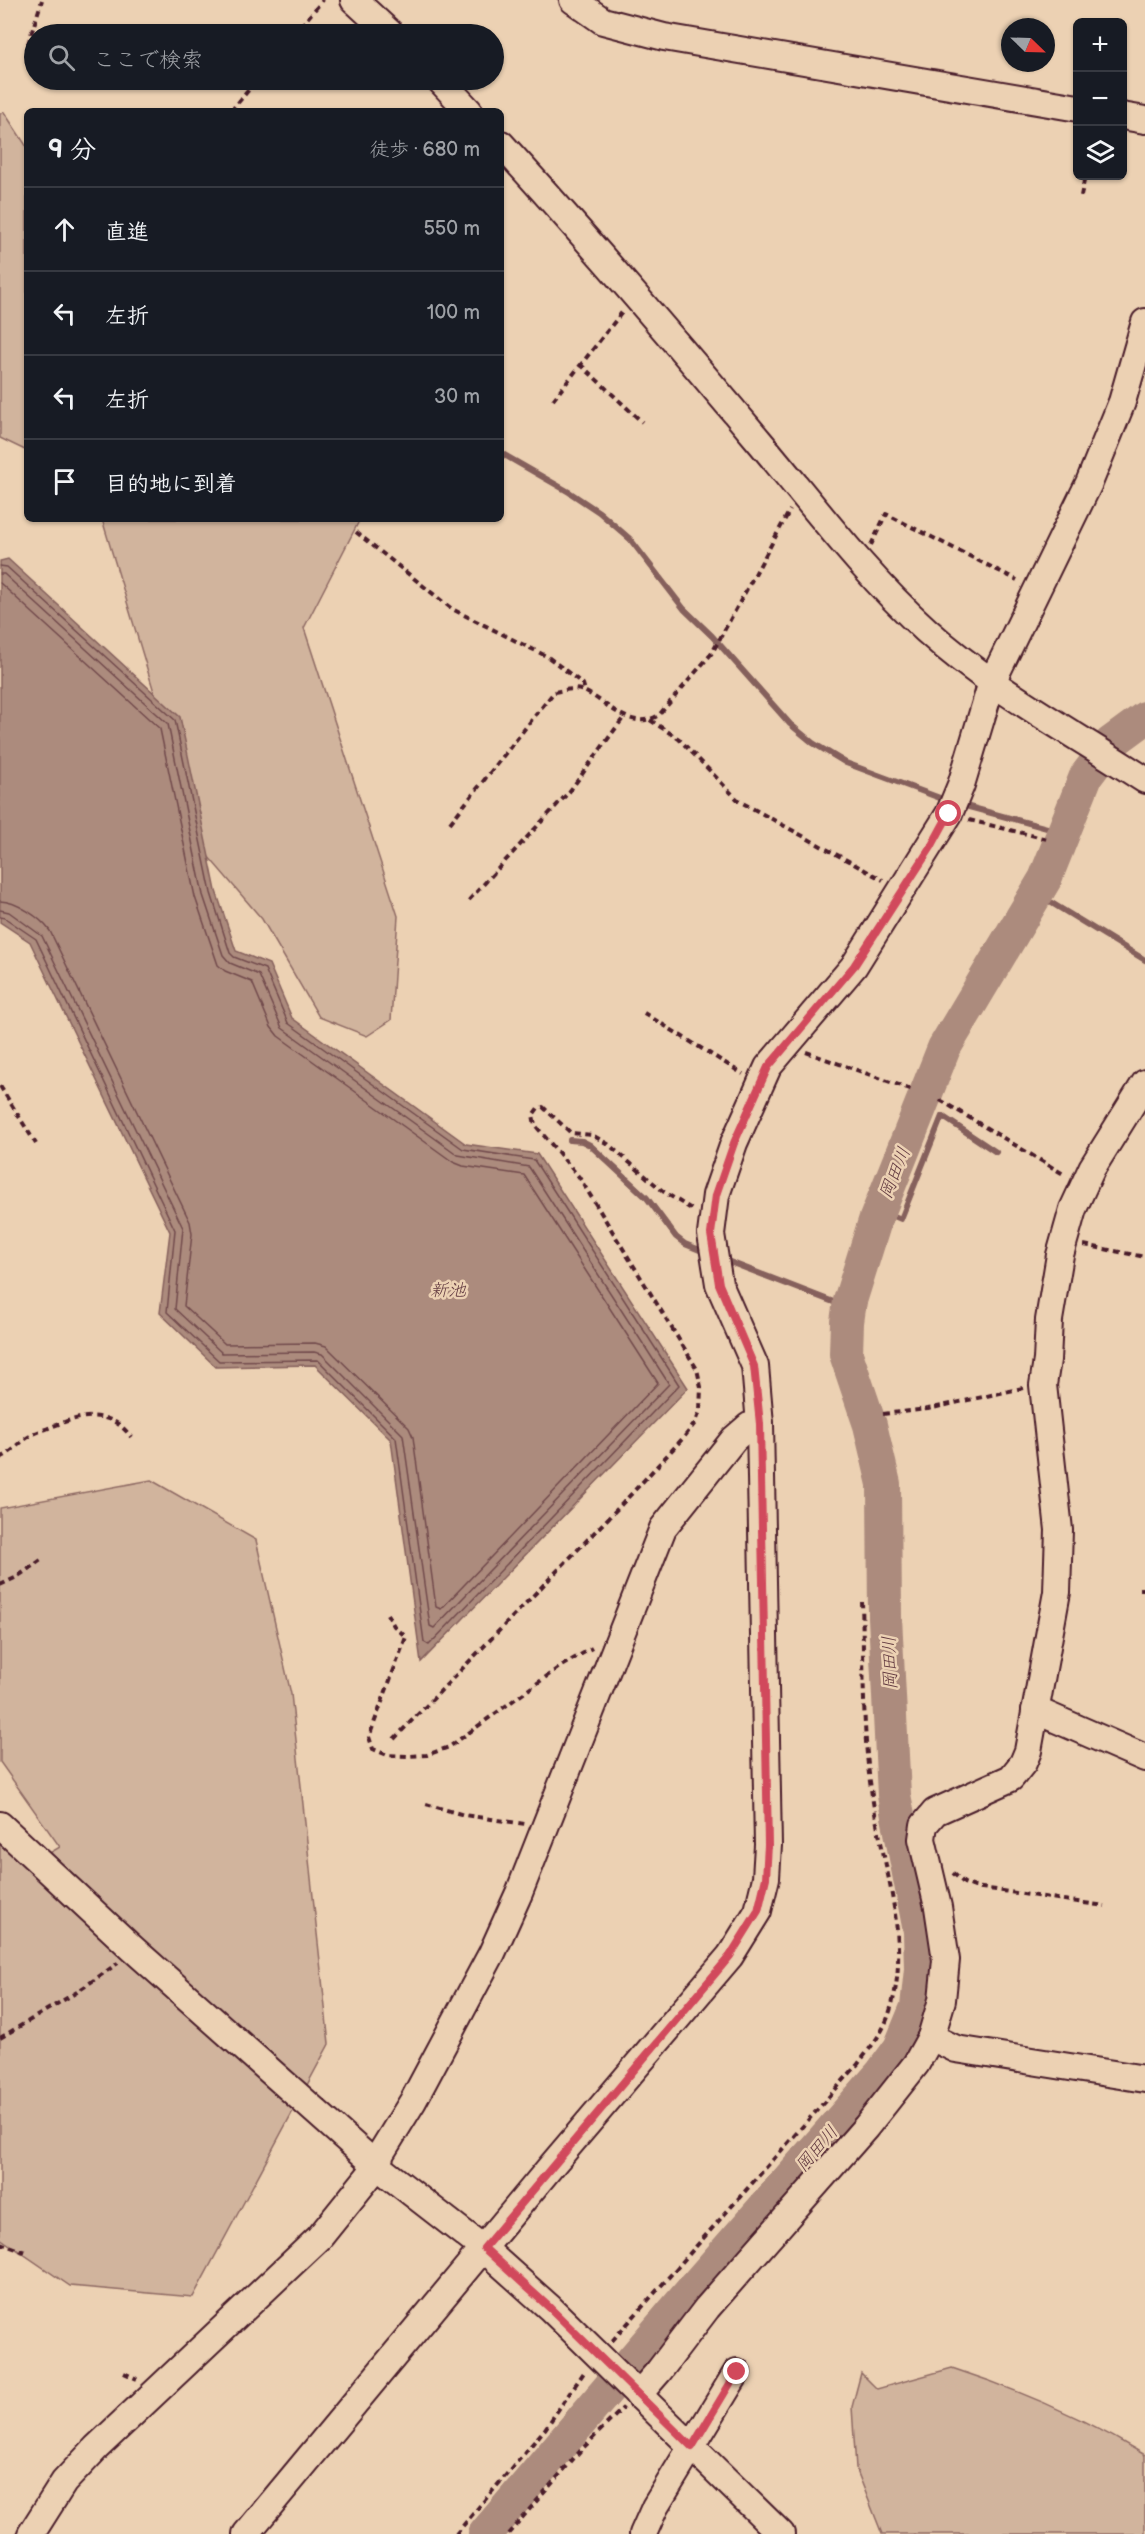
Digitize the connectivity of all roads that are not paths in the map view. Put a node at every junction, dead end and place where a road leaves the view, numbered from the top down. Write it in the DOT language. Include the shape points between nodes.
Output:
graph roads {
  1 [pos="354,0"];
  2 [pos="573,0"];
  3 [pos="380,24"];
  4 [pos="450,90"];
  5 [pos="1073,107"];
  6 [pos="467,108"];
  7 [pos="1127,117"];
  8 [pos="1145,120"];
  9 [pos="504,147"];
  10 [pos="1145,322"];
  11 [pos="992,682"];
  12 [pos="1145,780"];
  13 [pos="1145,1083"];
  14 [pos="760,1424"];
  15 [pos="1035,1710"];
  16 [pos="1145,1758"];
  17 [pos="0,1825"];
  18 [pos="931,2037"];
  19 [pos="1145,2079"];
  20 [pos="377,2166"];
  21 [pos="484,2248"];
  22 [pos="737,2372"];
  23 [pos="635,2392"];
  24 [pos="692,2447"];
  25 [pos="31,2534"];
  26 [pos="246,2534"];
  27 [pos="643,2534"];
  28 [pos="781,2534"];
  1 -- 3 [label="street"];
  2 -- 5 [label="street" via="603,21 664,37"];
  4 -- 6 [label="street"];
  7 -- 8 [label="street"];
  9 -- 11 [label="street" via="598,250 857,557 927,631"];
  10 -- 11 [label="street" via="1122,402 1089,483"];
  11 -- 12 [label="street"];
  11 -- 14 [label="street" via="949,814 854,966 768,1067 716,1195 711,1234 719,1284 754,1366"];
  13 -- 15 [label="street" via="1092,1168 1073,1209 1063,1241 1049,1320 1043,1384 1059,1530 1057,1592"];
  14 -- 20 [label="street" via="749,1426 734,1439 663,1528 492,1953"];
  14 -- 21 [label="street" via="768,1845 758,1911 730,1956"];
  15 -- 16 [label="street"];
  15 -- 18 [label="street" via="1028,1751 1011,1778 934,1812 924,1825 924,1847 946,1960 942,2000"];
  17 -- 20 [label="street"];
  18 -- 19 [label="street" via="956,2049"];
  18 -- 23 [label="street" via="898,2089 707,2308 659,2372"];
  20 -- 21 [label="street"];
  20 -- 25 [label="street" via="319,2238 64,2482"];
  21 -- 23 [label="street"];
  21 -- 26 [label="street"];
  22 -- 24 [label="street"];
  23 -- 24 [label="street"];
  24 -- 27 [label="street"];
  24 -- 28 [label="street"];
}
